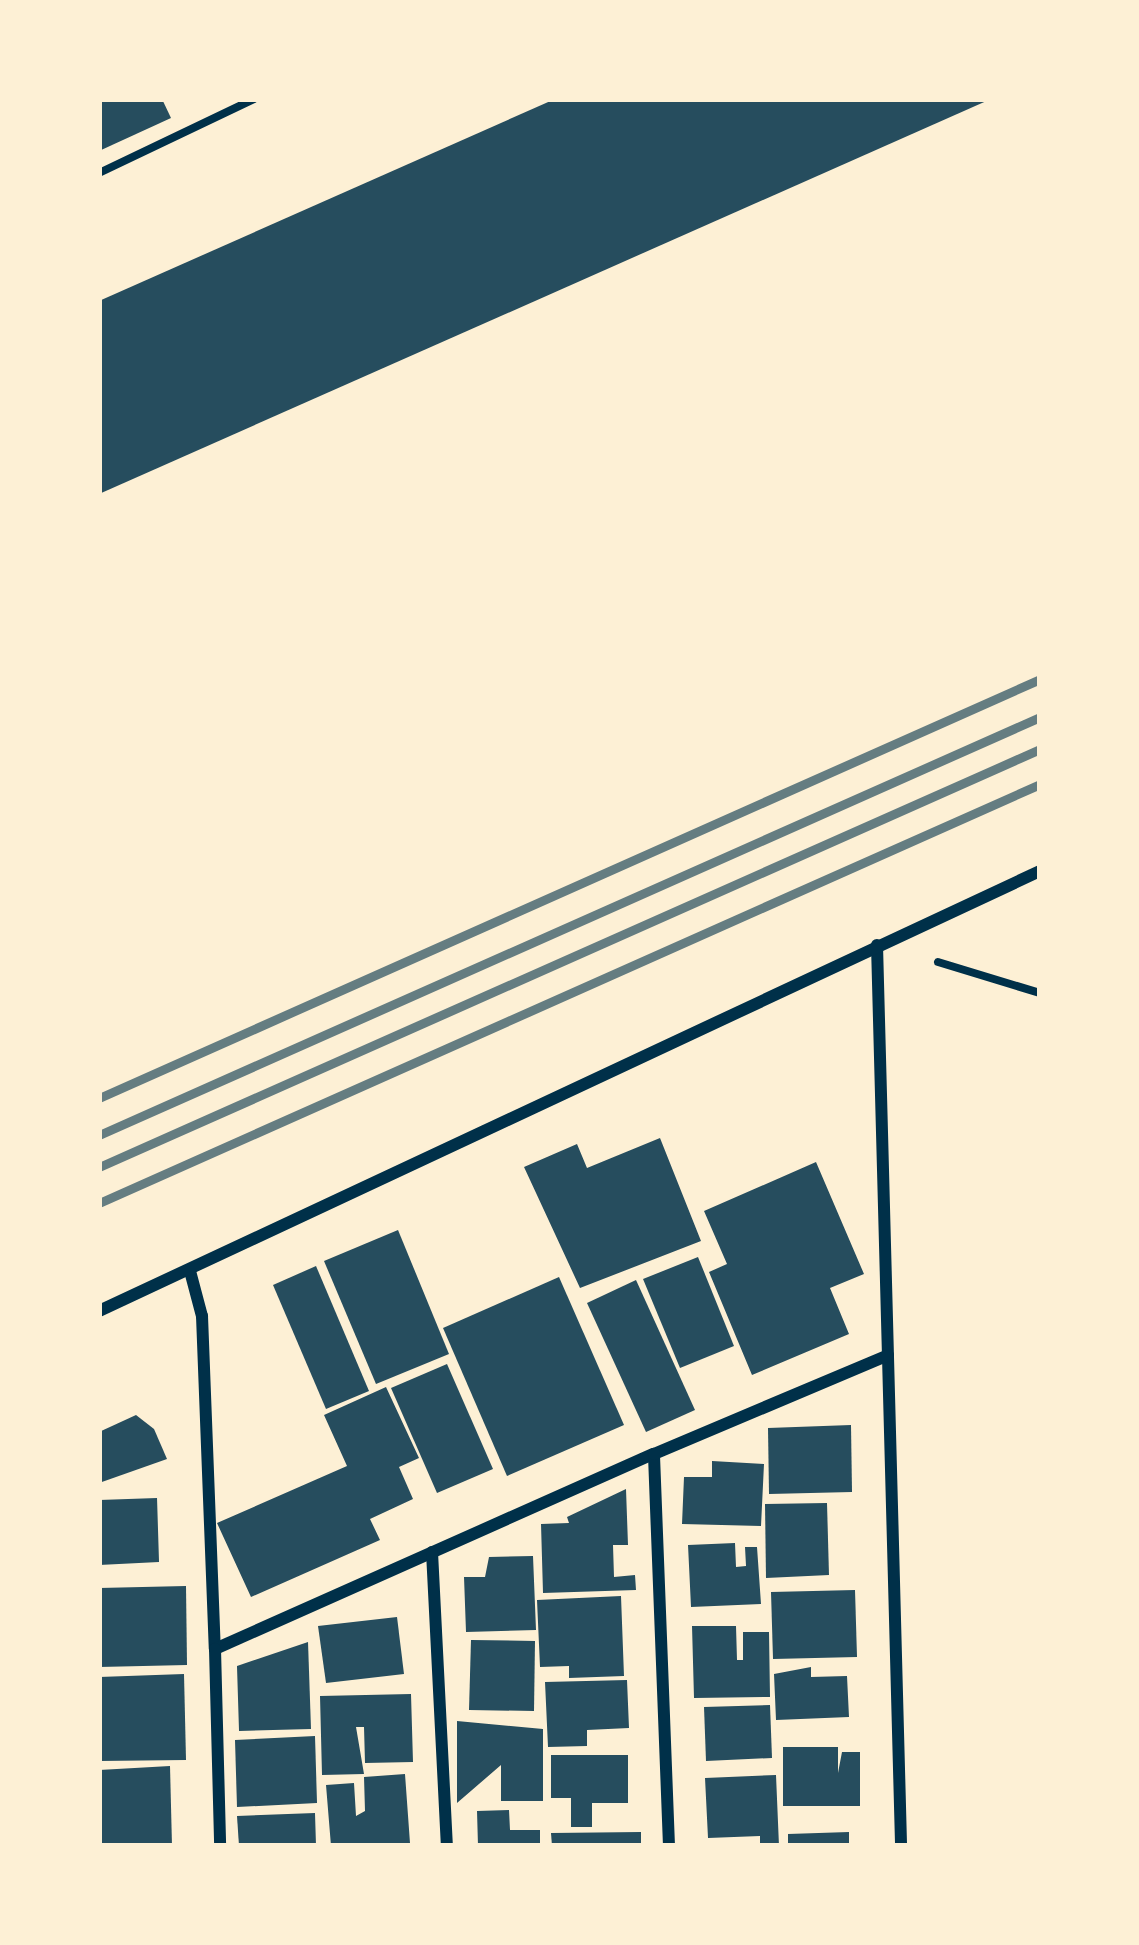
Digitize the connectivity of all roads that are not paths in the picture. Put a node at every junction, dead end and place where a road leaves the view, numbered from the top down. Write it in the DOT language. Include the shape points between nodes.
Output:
graph roads {
  1 [pos="1040,871"];
  2 [pos="878,946"];
  3 [pos="190,1271"];
  4 [pos="99,1311"];
  5 [pos="888,1355"];
  6 [pos="654,1454"];
  7 [pos="432,1552"];
  8 [pos="215,1649"];
  9 [pos="220,1846"];
  10 [pos="446,1846"];
  11 [pos="669,1846"];
  12 [pos="902,1846"];
  1 -- 2 [label="street"];
  2 -- 3 [label="street"];
  2 -- 5 [label="street"];
  3 -- 4 [label="street"];
  3 -- 8 [label="street" via="202,1316"];
  5 -- 6 [label="street"];
  5 -- 12 [label="street"];
  6 -- 7 [label="street"];
  6 -- 11 [label="street"];
  7 -- 8 [label="street"];
  7 -- 10 [label="street"];
  8 -- 9 [label="street"];
}
